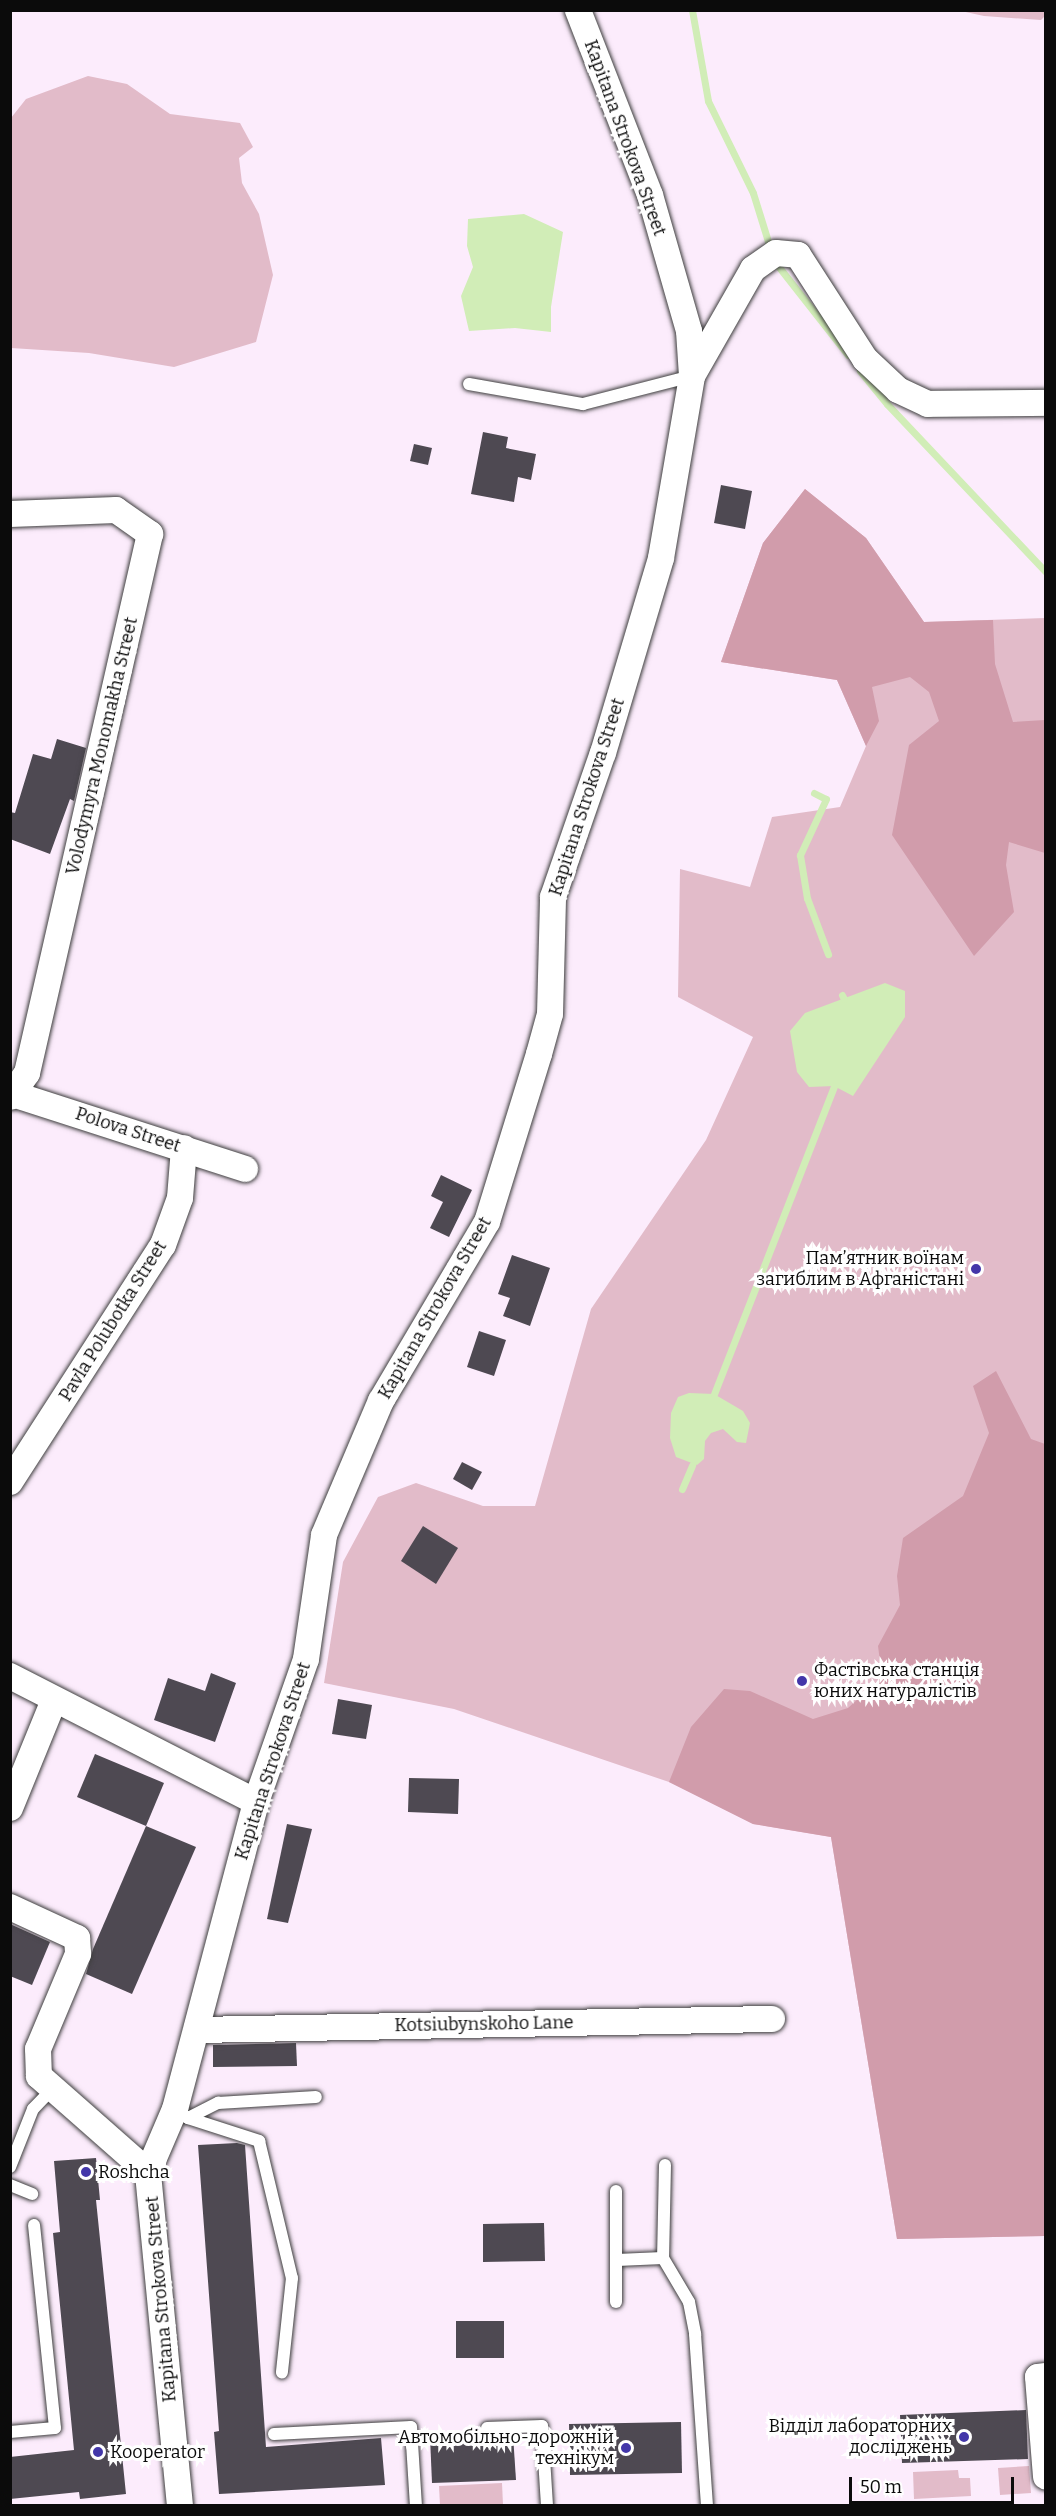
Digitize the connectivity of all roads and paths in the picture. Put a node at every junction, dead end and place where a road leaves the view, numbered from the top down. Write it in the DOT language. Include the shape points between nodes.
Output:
graph roads {
  1 [pos="578,10"];
  2 [pos="692,376"];
  3 [pos="469,384"];
  4 [pos="1046,403"];
  5 [pos="10,514"];
  6 [pos="11,1094"];
  7 [pos="184,1148"];
  8 [pos="245,1169"];
  9 [pos="10,1482"];
  10 [pos="10,1676"];
  11 [pos="54,1700"];
  12 [pos="256,1802"];
  13 [pos="10,1808"];
  14 [pos="10,1907"];
  15 [pos="772,2019"];
  16 [pos="197,2030"];
  17 [pos="53,2088"];
  18 [pos="316,2097"];
  19 [pos="182,2113"];
  20 [pos="665,2165"];
  21 [pos="10,2167"];
  22 [pos="148,2172"];
  23 [pos="10,2185"];
  24 [pos="616,2191"];
  25 [pos="32,2194"];
  26 [pos="34,2225"];
  27 [pos="663,2258"];
  28 [pos="617,2260"];
  29 [pos="616,2302"];
  30 [pos="282,2372"];
  31 [pos="1046,2376"];
  32 [pos="487,2428"];
  33 [pos="10,2432"];
  34 [pos="274,2434"];
  35 [pos="1046,2477"];
  36 [pos="180,2505"];
  37 [pos="416,2505"];
  38 [pos="547,2505"];
  39 [pos="707,2505"];
  1 -- 2 [label="street, Kapitana Strokova Street" via="650,195 689,331"];
  2 -- 3 [label="lane" via="583,404"];
  2 -- 4 [label="street" via="753,268 776,254 787,254 798,255 865,359 898,390 928,404"];
  2 -- 12 [label="street, Kapitana Strokova Street" via="661,558 603,753 553,897 550,1014 539,1054 487,1222 381,1401 324,1535 306,1659"];
  5 -- 6 [label="street, Volodymyra Monomakha Street" via="116,510 150,534 27,1073"];
  6 -- 7 [label="street, Polova Street"];
  7 -- 8 [label="street, Polova Street"];
  7 -- 9 [label="street, Pavla Polubotka Street" via="180,1198 163,1245"];
  10 -- 11 [label="street"];
  11 -- 12 [label="street"];
  11 -- 13 [label="street"];
  12 -- 16 [label="street, Kapitana Strokova Street"];
  14 -- 17 [label="street" via="77,1938 78,1954 38,2049 39,2076"];
  15 -- 16 [label="street, Kotsiubynskoho Lane"];
  16 -- 19 [label="street, Kapitana Strokova Street"];
  17 -- 21 [label="lane" via="33,2109"];
  17 -- 22 [label="street"];
  18 -- 19 [label="lane" via="219,2103"];
  19 -- 22 [label="street, Kapitana Strokova Street"];
  19 -- 30 [label="lane" via="259,2141 292,2278"];
  20 -- 27 [label="lane"];
  22 -- 36 [label="street, Kapitana Strokova Street"];
  23 -- 25 [label="lane"];
  24 -- 28 [label="lane"];
  26 -- 33 [label="lane" via="55,2428"];
  27 -- 28 [label="lane"];
  27 -- 39 [label="lane" via="689,2302 695,2334"];
  28 -- 29 [label="lane"];
  31 -- 35 [label="street" via="1038,2377"];
  32 -- 38 [label="lane" via="542,2426"];
  34 -- 37 [label="lane" via="411,2427"];
}
